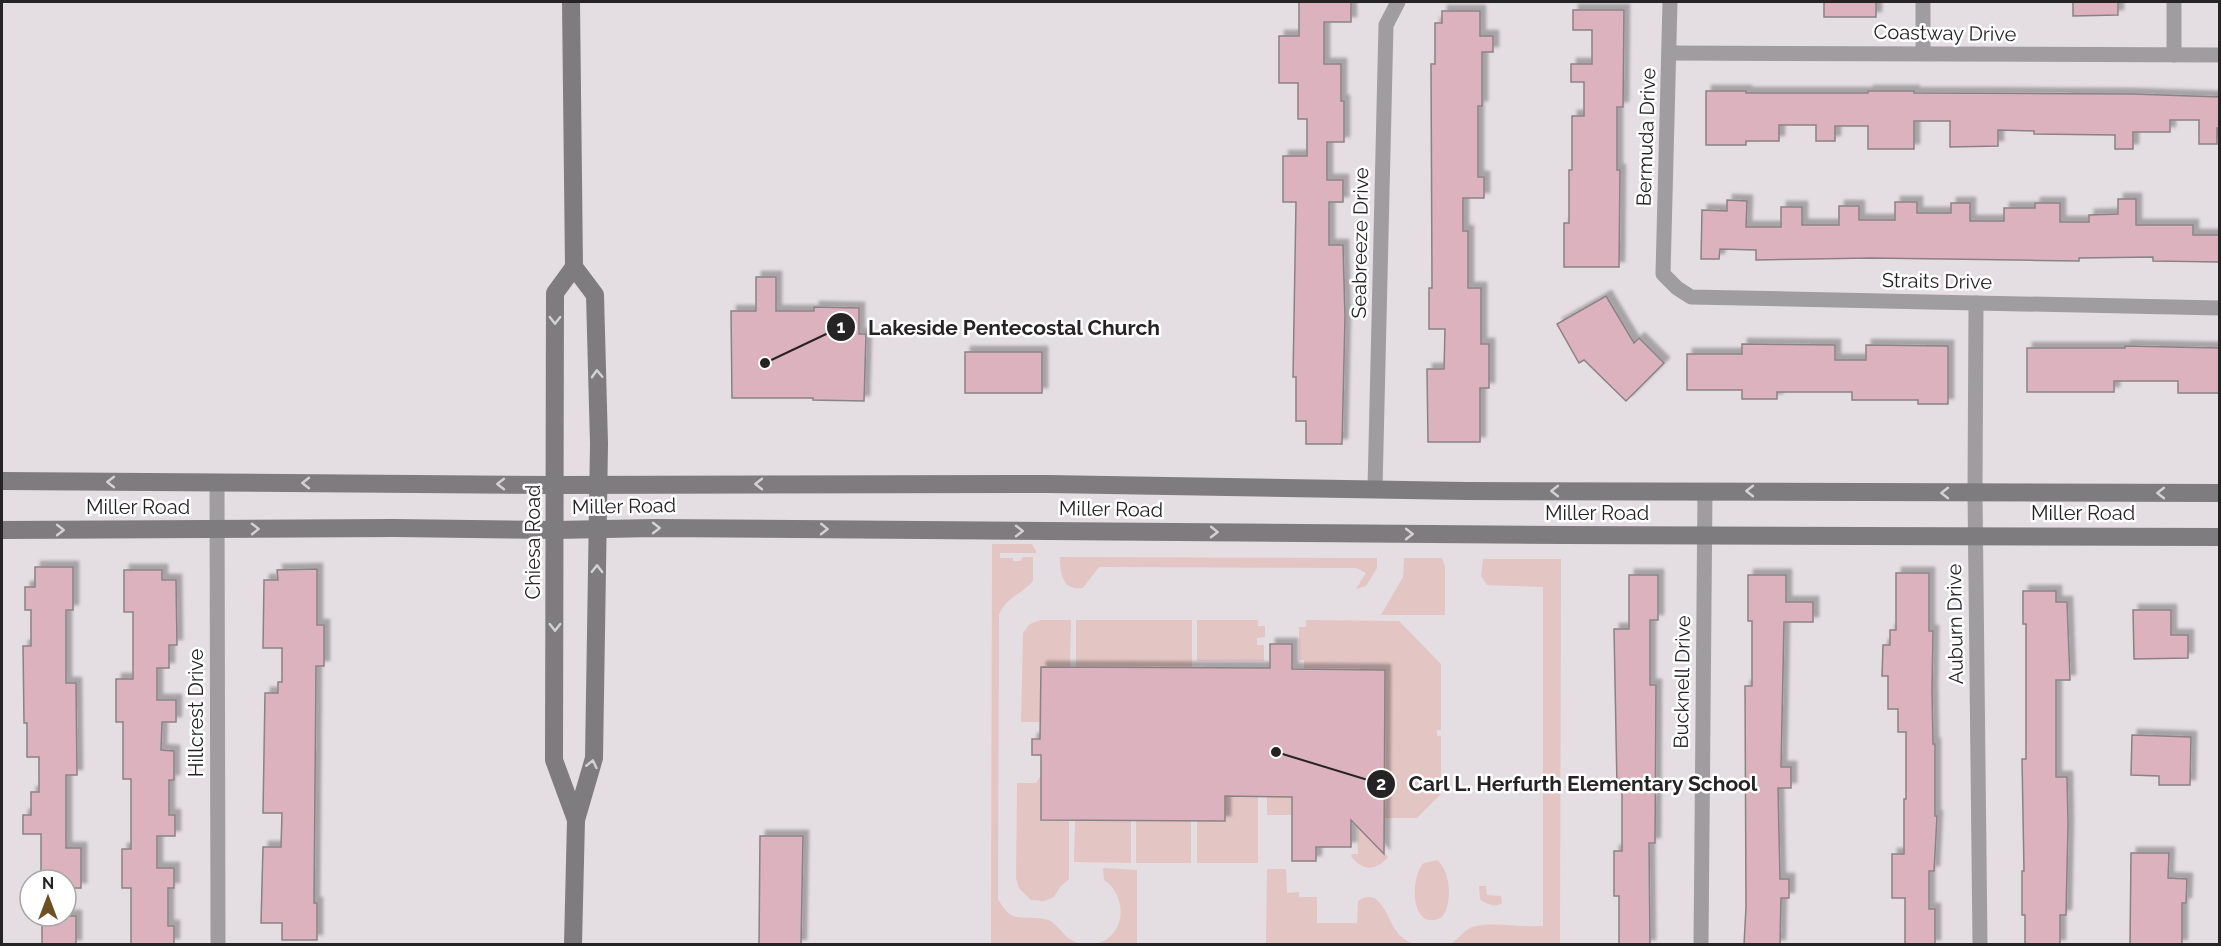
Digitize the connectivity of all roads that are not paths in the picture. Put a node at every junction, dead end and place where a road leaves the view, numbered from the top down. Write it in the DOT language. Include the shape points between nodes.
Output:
graph roads {
  1 [pos="572,2"];
  2 [pos="1398,2"];
  3 [pos="1670,2"];
  4 [pos="1923,2"];
  5 [pos="2174,2"];
  6 [pos="1670,53"];
  7 [pos="1923,53"];
  8 [pos="2174,55"];
  9 [pos="2220,55"];
  10 [pos="574,267"];
  11 [pos="1663,274"];
  12 [pos="1976,303"];
  13 [pos="2220,308"];
  14 [pos="2,481"];
  15 [pos="217,482"];
  16 [pos="597,484"];
  17 [pos="556,485"];
  18 [pos="1375,489"];
  19 [pos="1705,491"];
  20 [pos="1975,493"];
  21 [pos="2220,494"];
  22 [pos="216,529"];
  23 [pos="598,529"];
  24 [pos="2,530"];
  25 [pos="555,530"];
  26 [pos="1705,535"];
  27 [pos="1976,536"];
  28 [pos="2220,537"];
  29 [pos="576,820"];
  30 [pos="218,945"];
  31 [pos="573,945"];
  32 [pos="1701,945"];
  33 [pos="1980,945"];
  1 -- 10 [label="main road"];
  2 -- 18 [label="street, Seabreeze Drive" via="1386,25"];
  3 -- 6 [label="street, Bermuda Drive"];
  4 -- 7 [label="street"];
  5 -- 8 [label="street"];
  6 -- 7 [label="street, Coastway Drive"];
  6 -- 11 [label="street, Bermuda Drive"];
  7 -- 8 [label="street, Coastway Drive"];
  8 -- 9 [label="street, Coastway Drive"];
  16 -- 10 [label="main road, Chiesa Road, one-way" via="595,295"];
  10 -- 17 [label="main road, Chiesa Road, one-way" via="555,293"];
  11 -- 12 [label="street, Straits Drive" via="1691,297"];
  12 -- 13 [label="street, Straits Drive"];
  12 -- 20 [label="street, Auburn Drive"];
  15 -- 14 [label="main road, Miller Road, one-way"];
  17 -- 15 [label="main road, Miller Road, one-way"];
  15 -- 22 [label="street, Hillcrest Drive"];
  16 -- 17 [label="main road, Miller Road"];
  18 -- 16 [label="main road, Miller Road, one-way"];
  16 -- 23 [label="main road, Chiesa Road"];
  17 -- 25 [label="main road, Chiesa Road"];
  19 -- 18 [label="main road, Miller Road, one-way"];
  20 -- 19 [label="main road, Miller Road, one-way"];
  19 -- 26 [label="street, Bucknell Drive"];
  21 -- 20 [label="main road, Miller Road, one-way"];
  20 -- 27 [label="street, Auburn Drive"];
  24 -- 22 [label="main road, Miller Road, one-way"];
  22 -- 25 [label="main road, Miller Road, one-way"];
  22 -- 30 [label="street, Hillcrest Drive"];
  23 -- 25 [label="main road, Miller Road"];
  23 -- 26 [label="main road, Miller Road, one-way"];
  29 -- 23 [label="main road, Chiesa Road, one-way" via="594,758"];
  25 -- 29 [label="main road, Chiesa Road, one-way" via="554,760"];
  26 -- 27 [label="main road, Miller Road"];
  26 -- 32 [label="street, Bucknell Drive"];
  27 -- 28 [label="main road, Miller Road"];
  27 -- 33 [label="street, Auburn Drive"];
  29 -- 31 [label="main road, Chiesa Road"];
}
